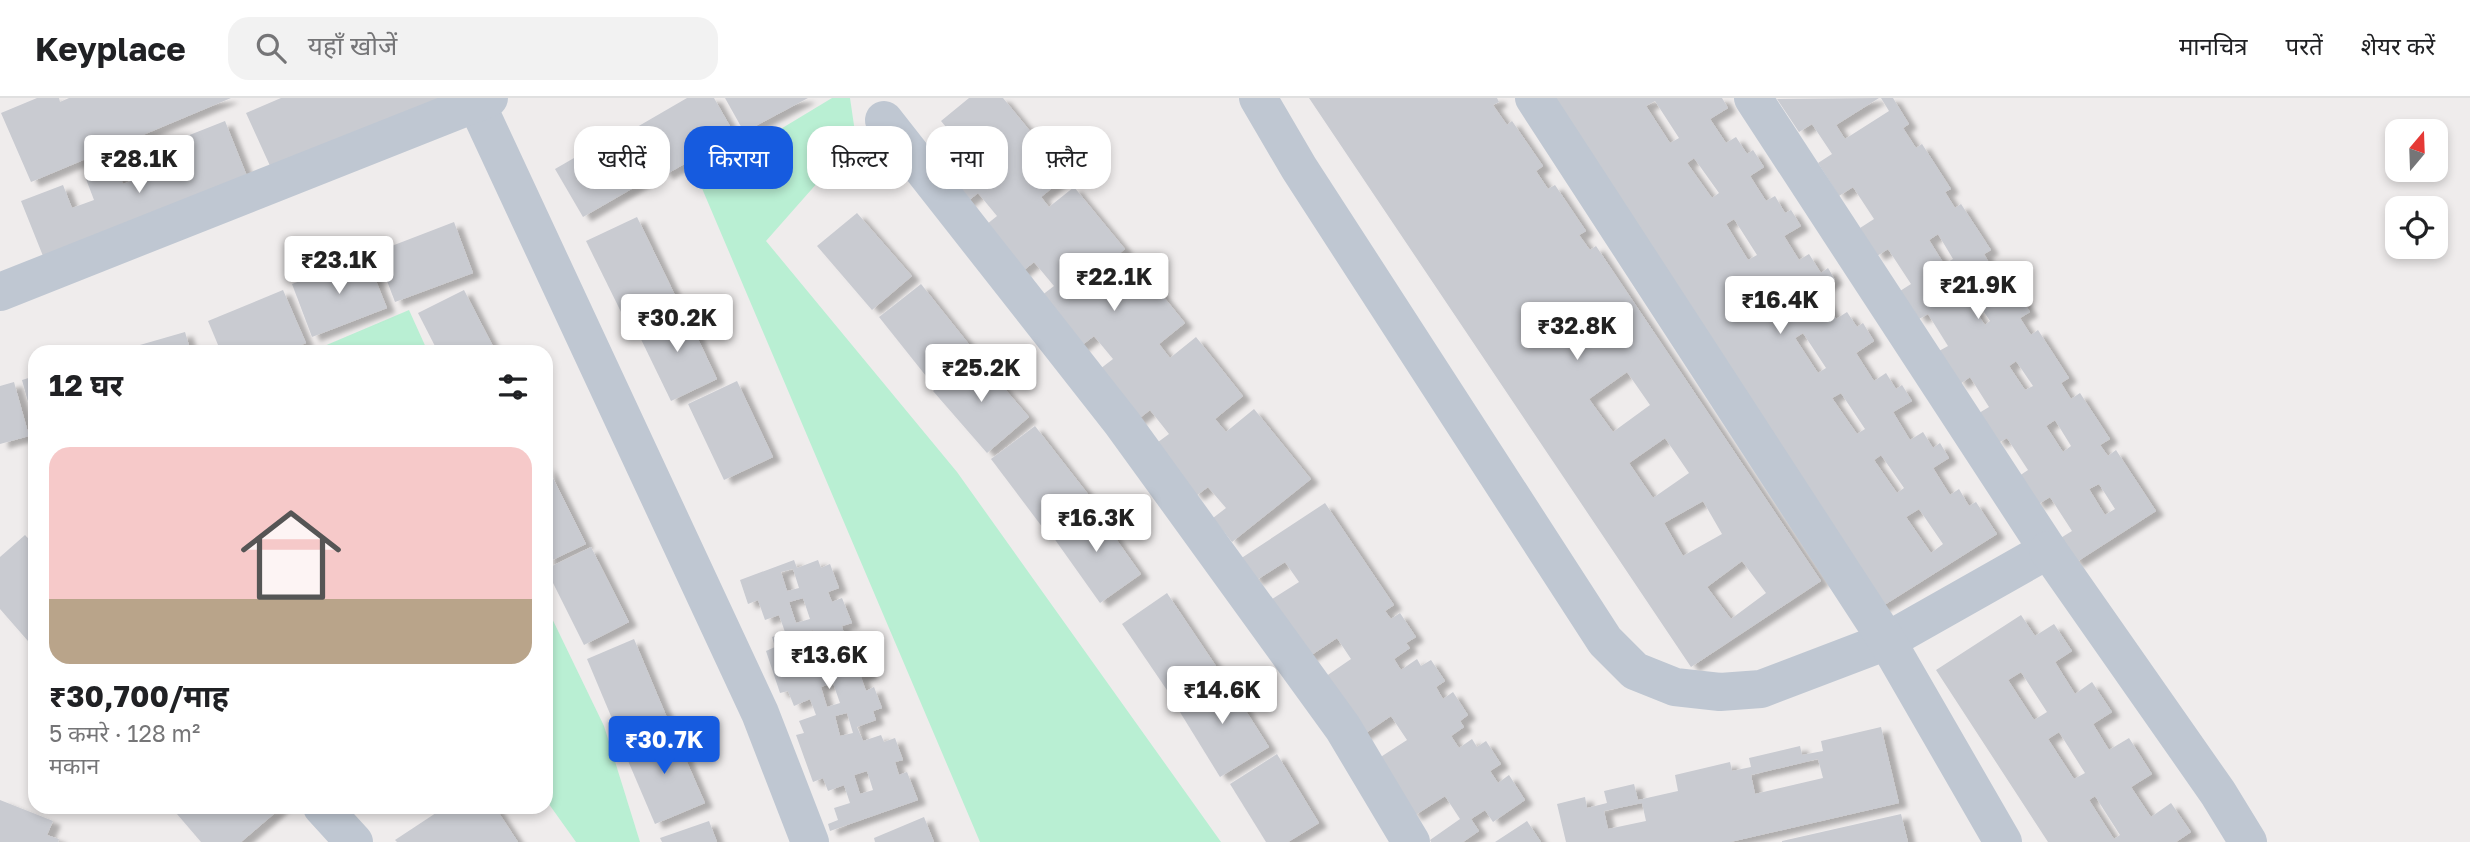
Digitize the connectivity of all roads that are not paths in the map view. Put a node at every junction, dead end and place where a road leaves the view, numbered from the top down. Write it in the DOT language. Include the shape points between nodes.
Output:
graph roads {
  1 [pos="1258,98"];
  2 [pos="1534,98"];
  3 [pos="1753,98"];
  4 [pos="483,101"];
  5 [pos="884,120"];
  6 [pos="1,289"];
  7 [pos="2049,550"];
  8 [pos="1886,641"];
  9 [pos="328,814"];
  10 [pos="354,842"];
  11 [pos="810,842"];
  12 [pos="1411,842"];
  13 [pos="2003,842"];
  14 [pos="2248,842"];
  1 -- 8 [label="street" via="1578,601 1605,641 1635,671 1675,687 1720,692 1761,689"];
  2 -- 8 [label="street"];
  3 -- 7 [label="street"];
  4 -- 6 [label="street"];
  4 -- 11 [label="street" via="760,713"];
  5 -- 12 [label="street" via="1122,423 1343,727"];
  7 -- 8 [label="street"];
  7 -- 14 [label="street"];
  8 -- 13 [label="street"];
  9 -- 10 [label="street"];
}
